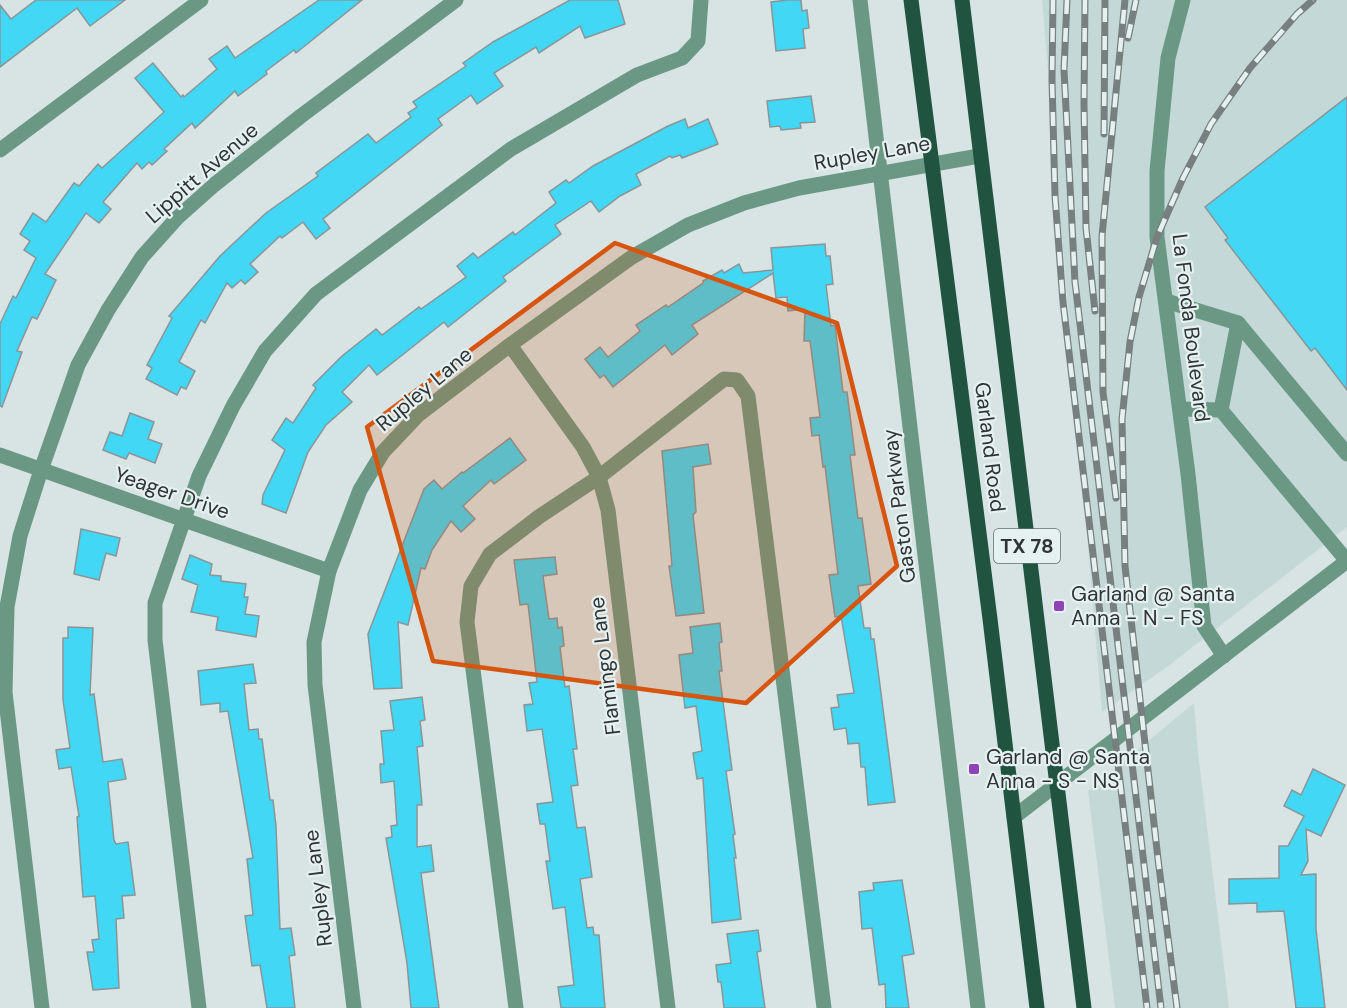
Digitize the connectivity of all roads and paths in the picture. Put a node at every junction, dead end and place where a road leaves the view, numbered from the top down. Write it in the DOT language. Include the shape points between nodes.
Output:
graph roads {
  1 [pos="201,0"];
  2 [pos="456,0"];
  3 [pos="701,0"];
  4 [pos="860,0"];
  5 [pos="911,0"];
  6 [pos="962,0"];
  7 [pos="1183,0"];
  8 [pos="0,150"];
  9 [pos="979,156"];
  10 [pos="933,163"];
  11 [pos="881,173"];
  12 [pos="1166,301"];
  13 [pos="1238,323"];
  14 [pos="510,345"];
  15 [pos="1180,409"];
  16 [pos="1221,410"];
  17 [pos="1347,454"];
  18 [pos="0,455"];
  19 [pos="41,470"];
  20 [pos="599,477"];
  21 [pos="183,519"];
  22 [pos="1347,561"];
  23 [pos="329,571"];
  24 [pos="1224,656"];
  25 [pos="1057,785"];
  26 [pos="1014,817"];
  27 [pos="42,1008"];
  28 [pos="199,1008"];
  29 [pos="354,1008"];
  30 [pos="516,1008"];
  31 [pos="668,1008"];
  32 [pos="824,1008"];
  33 [pos="978,1008"];
  34 [pos="1036,1008"];
  35 [pos="1084,1008"];
  1 -- 8 [label="street"];
  2 -- 19 [label="street, Lippitt Avenue" via="214,185 142,257 78,364"];
  3 -- 21 [label="street" via="698,41 682,58 637,75 511,149 316,294 265,351 233,406"];
  4 -- 11 [label="street, Gaston Parkway"];
  5 -- 10 [label="main road, Garland Road / TX 78"];
  6 -- 9 [label="main road, Garland Road / TX 78"];
  7 -- 12 [label="street, La Fonda Boulevard" via="1168,58 1157,171 1157,237"];
  9 -- 10 [label="street, Rupley Lane"];
  9 -- 25 [label="main road, Garland Road / TX 78"];
  10 -- 11 [label="street, Rupley Lane"];
  10 -- 26 [label="main road, Garland Road / TX 78"];
  11 -- 14 [label="street, Rupley Lane" via="799,188 744,203 688,225 632,257"];
  11 -- 33 [label="street, Gaston Parkway"];
  12 -- 13 [label="street"];
  12 -- 15 [label="street, La Fonda Boulevard"];
  13 -- 16 [label="street"];
  13 -- 17 [label="street"];
  14 -- 20 [label="street, Flamingo Lane" via="583,447"];
  14 -- 23 [label="street, Rupley Lane" via="418,415 383,452 360,490"];
  15 -- 16 [label="street"];
  15 -- 24 [label="street, La Fonda Boulevard" via="1204,626"];
  16 -- 22 [label="street"];
  18 -- 19 [label="street, Yeager Drive"];
  19 -- 21 [label="street, Yeager Drive"];
  19 -- 27 [label="street, Lippitt Avenue" via="20,536 7,607 5,692"];
  20 -- 30 [label="street" via="490,554 471,586 467,622"];
  20 -- 31 [label="street, Flamingo Lane" via="608,510"];
  20 -- 32 [label="street" via="724,379 737,380 748,396"];
  21 -- 23 [label="street, Yeager Drive"];
  21 -- 28 [label="street" via="155,603 155,640"];
  22 -- 24 [label="street"];
  23 -- 29 [label="street, Rupley Lane" via="314,642 315,685"];
  24 -- 25 [label="street"];
  25 -- 26 [label="street"];
  25 -- 35 [label="main road, Garland Road / TX 78"];
  26 -- 34 [label="main road, Garland Road / TX 78"];
}
